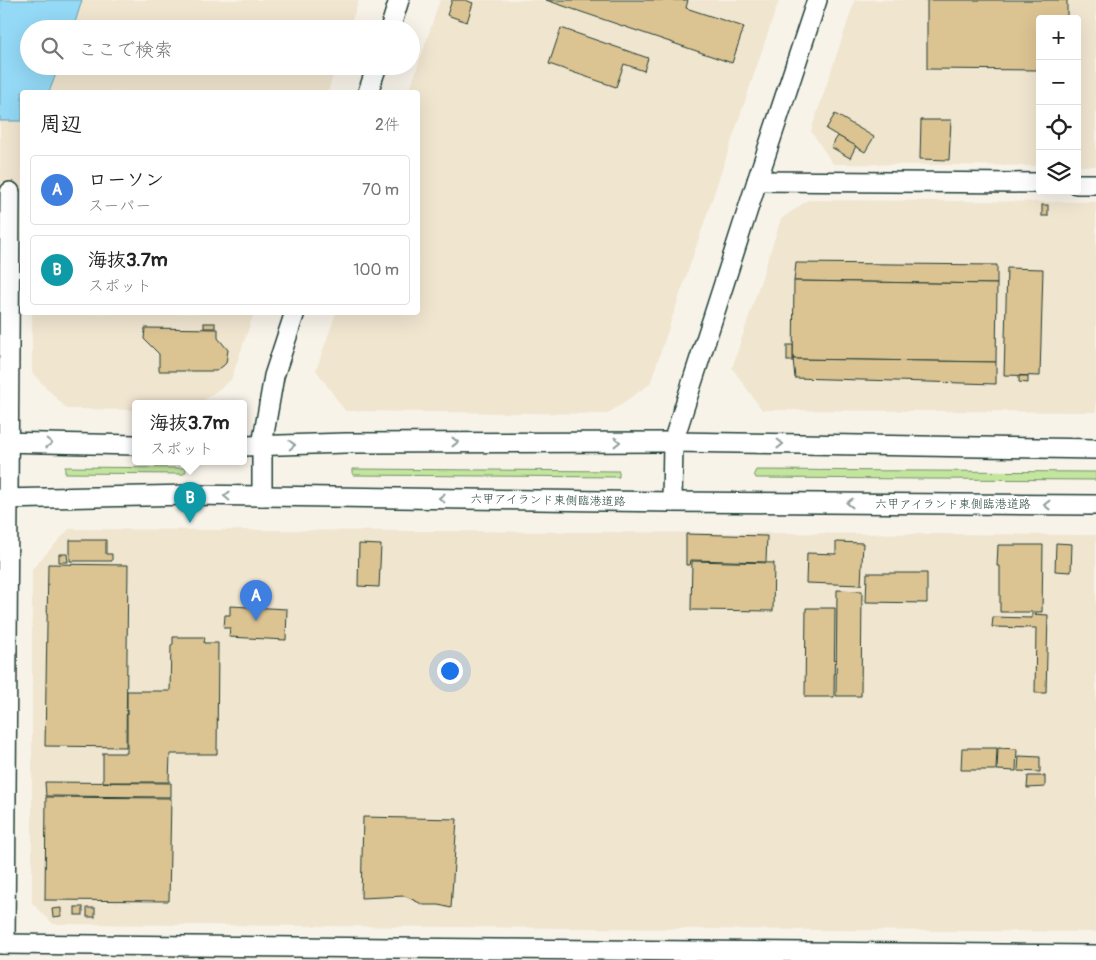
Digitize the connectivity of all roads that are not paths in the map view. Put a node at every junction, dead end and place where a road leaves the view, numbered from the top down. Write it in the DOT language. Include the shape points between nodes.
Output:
graph roads {
  1 [pos="399,0"];
  2 [pos="817,0"];
  3 [pos="393,20"];
  4 [pos="374,75"];
  5 [pos="369,90"];
  6 [pos="757,181"];
  7 [pos="1036,183"];
  8 [pos="1081,184"];
  9 [pos="1096,184"];
  10 [pos="10,192"];
  11 [pos="294,315"];
  12 [pos="4,442"];
  13 [pos="673,442"];
  14 [pos="132,445"];
  15 [pos="253,446"];
  16 [pos="1096,449"];
  17 [pos="262,496"];
  18 [pos="4,499"];
  19 [pos="672,502"];
  20 [pos="1096,505"];
  21 [pos="3,944"];
  22 [pos="398,954"];
  23 [pos="1096,955"];
  1 -- 3 [label="street"];
  2 -- 6 [label="street"];
  4 -- 5 [label="street"];
  6 -- 7 [label="street"];
  6 -- 13 [label="street"];
  8 -- 9 [label="street"];
  10 -- 12 [label="street"];
  11 -- 15 [label="street"];
  12 -- 14 [label="street, one-way"];
  12 -- 18 [label="street"];
  15 -- 13 [label="street, one-way"];
  13 -- 16 [label="street, one-way"];
  13 -- 19 [label="street"];
  15 -- 17 [label="street"];
  17 -- 18 [label="street, 六甲アイランド東側臨港道路, one-way"];
  19 -- 17 [label="street, 六甲アイランド東側臨港道路, one-way"];
  18 -- 21 [label="street"];
  20 -- 19 [label="street, 六甲アイランド東側臨港道路, one-way"];
  21 -- 22 [label="street"];
  22 -- 23 [label="street"];
}
